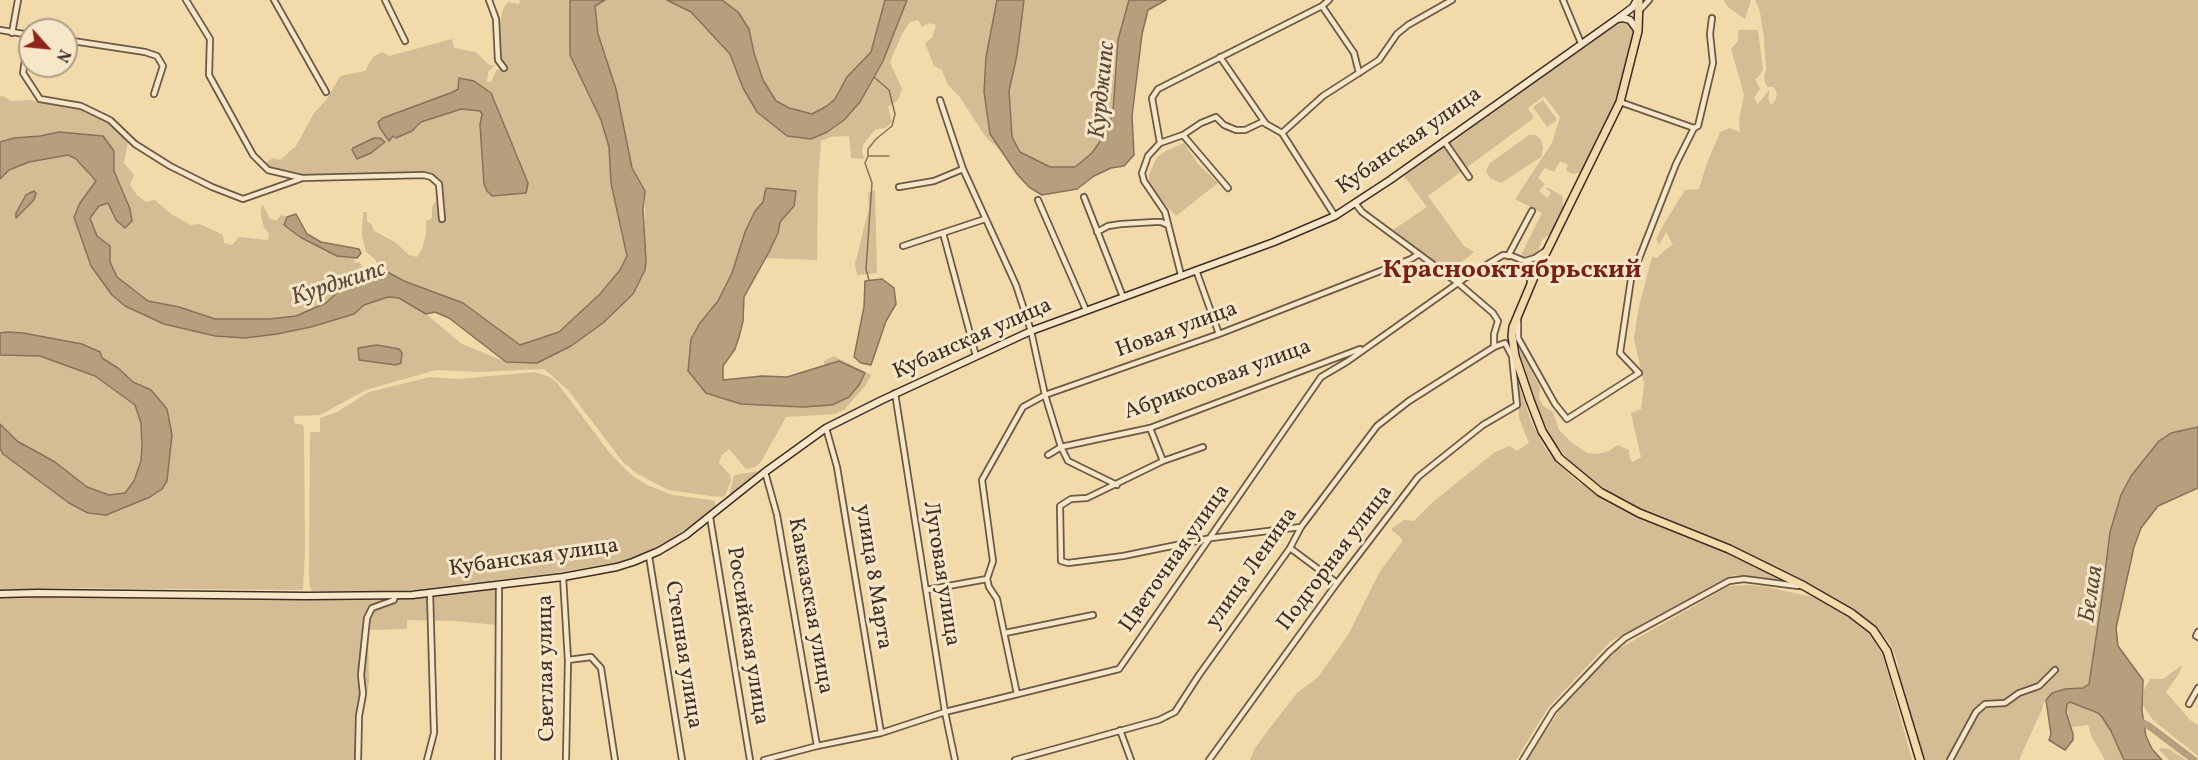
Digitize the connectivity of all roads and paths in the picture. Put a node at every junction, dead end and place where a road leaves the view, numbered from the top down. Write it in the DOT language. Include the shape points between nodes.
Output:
graph roads {
  1 [pos="18,0"];
  2 [pos="186,0"];
  3 [pos="274,0"];
  4 [pos="385,0"];
  5 [pos="489,0"];
  6 [pos="1329,0"];
  7 [pos="1452,0"];
  8 [pos="1563,0"];
  9 [pos="1638,0"];
  10 [pos="1649,0"];
  11 [pos="1322,6"];
  12 [pos="1639,11"];
  13 [pos="1712,18"];
  14 [pos="1617,19"];
  15 [pos="0,30"];
  16 [pos="1638,31"];
  17 [pos="12,33"];
  18 [pos="18,34"];
  19 [pos="405,41"];
  20 [pos="78,42"];
  21 [pos="1581,43"];
  22 [pos="1220,57"];
  23 [pos="504,68"];
  24 [pos="1359,73"];
  25 [pos="26,78"];
  26 [pos="326,93"];
  27 [pos="154,94"];
  28 [pos="940,100"];
  29 [pos="1620,102"];
  30 [pos="1266,124"];
  31 [pos="1694,128"];
  32 [pos="1282,133"];
  33 [pos="1183,135"];
  34 [pos="1444,141"];
  35 [pos="1160,144"];
  36 [pos="963,169"];
  37 [pos="1469,177"];
  38 [pos="302,178"];
  39 [pos="899,187"];
  40 [pos="1228,188"];
  41 [pos="1084,197"];
  42 [pos="1038,200"];
  43 [pos="1355,203"];
  44 [pos="1532,211"];
  45 [pos="1335,216"];
  46 [pos="442,219"];
  47 [pos="986,219"];
  48 [pos="1168,225"];
  49 [pos="1097,232"];
  50 [pos="943,233"];
  51 [pos="903,246"];
  52 [pos="1549,246"];
  53 [pos="1419,254"];
  54 [pos="1508,256"];
  55 [pos="1525,261"];
  56 [pos="1539,267"];
  57 [pos="1196,270"];
  58 [pos="1181,275"];
  59 [pos="1458,284"];
  60 [pos="1528,290"];
  61 [pos="1123,297"];
  62 [pos="1086,310"];
  63 [pos="1518,316"];
  64 [pos="1031,331"];
  65 [pos="1219,334"];
  66 [pos="1365,347"];
  67 [pos="1494,347"];
  68 [pos="975,356"];
  69 [pos="895,393"];
  70 [pos="1045,395"];
  71 [pos="1150,428"];
  72 [pos="826,429"];
  73 [pos="1061,447"];
  74 [pos="1203,447"];
  75 [pos="1048,455"];
  76 [pos="1163,462"];
  77 [pos="765,472"];
  78 [pos="1117,485"];
  79 [pos="710,517"];
  80 [pos="1301,527"];
  81 [pos="1211,538"];
  82 [pos="1290,548"];
  83 [pos="649,556"];
  84 [pos="563,577"];
  85 [pos="987,579"];
  86 [pos="1337,583"];
  87 [pos="499,585"];
  88 [pos="1804,586"];
  89 [pos="926,590"];
  90 [pos="430,592"];
  91 [pos="0,594"];
  92 [pos="395,595"];
  93 [pos="1093,615"];
  94 [pos="1005,633"];
  95 [pos="568,660"];
  96 [pos="2055,670"];
  97 [pos="2198,688"];
  98 [pos="1017,694"];
  99 [pos="2189,704"];
  100 [pos="945,712"];
  101 [pos="1120,730"];
  102 [pos="881,733"];
  103 [pos="817,746"];
  104 [pos="358,760"];
  105 [pos="427,760"];
  106 [pos="498,760"];
  107 [pos="566,760"];
  108 [pos="615,760"];
  109 [pos="682,760"];
  110 [pos="750,760"];
  111 [pos="764,760"];
  112 [pos="955,760"];
  113 [pos="1015,760"];
  114 [pos="1131,760"];
  115 [pos="1209,760"];
  116 [pos="1523,760"];
  117 [pos="1920,760"];
  118 [pos="1950,760"];
  1 -- 17 [label="street"];
  2 -- 38 [label="street" via="210,39 209,75 253,155 268,171"];
  3 -- 26 [label="street"];
  4 -- 19 [label="street"];
  5 -- 23 [label="street" via="495,19 498,60"];
  6 -- 11 [label="street"];
  7 -- 24 [label="street" via="1408,25 1379,60"];
  8 -- 21 [label="street"];
  9 -- 12 [label="main road"];
  9 -- 14 [label="main road"];
  10 -- 12 [label="street"];
  11 -- 22 [label="street"];
  11 -- 24 [label="street" via="1354,53"];
  12 -- 14 [label="main road"];
  12 -- 16 [label="main road"];
  13 -- 31 [label="street" via="1713,63 1698,126"];
  14 -- 16 [label="main road" via="1629,20"];
  14 -- 21 [label="main road, Кубанская улица"];
  15 -- 17 [label="street"];
  16 -- 29 [label="main road"];
  17 -- 18 [label="street"];
  20 -- 27 [label="street" via="157,56 163,66"];
  21 -- 34 [label="main road, Кубанская улица"];
  22 -- 30 [label="street"];
  22 -- 35 [label="street" via="1158,89 1152,98"];
  24 -- 32 [label="street" via="1323,96"];
  25 -- 38 [label="street" via="40,99 81,106 110,120 135,144 170,166 243,199"];
  28 -- 36 [label="street"];
  29 -- 31 [label="street"];
  29 -- 52 [label="main road"];
  30 -- 32 [label="street"];
  30 -- 33 [label="street" via="1236,130 1216,117"];
  31 -- 63 [label="street" via="1648,230 1631,279 1620,353 1639,373 1567,419 1518,338"];
  32 -- 45 [label="street"];
  33 -- 35 [label="street"];
  33 -- 40 [label="street"];
  34 -- 37 [label="street"];
  34 -- 43 [label="main road, Кубанская улица"];
  35 -- 48 [label="street" via="1148,156 1142,173 1161,203"];
  36 -- 39 [label="street" via="934,181"];
  36 -- 47 [label="street"];
  38 -- 46 [label="street" via="431,177 439,184"];
  41 -- 49 [label="street"];
  42 -- 62 [label="street"];
  43 -- 45 [label="main road, Кубанская улица"];
  43 -- 53 [label="street"];
  44 -- 54 [label="street"];
  45 -- 57 [label="main road, Кубанская улица"];
  47 -- 50 [label="street"];
  47 -- 64 [label="street" via="1016,285"];
  48 -- 49 [label="street" via="1128,223"];
  48 -- 58 [label="street"];
  49 -- 61 [label="street"];
  50 -- 51 [label="street"];
  50 -- 68 [label="street"];
  52 -- 55 [label="street" via="1539,256"];
  52 -- 56 [label="main road"];
  53 -- 59 [label="street"];
  53 -- 65 [label="street, Новая улица"];
  54 -- 55 [label="street"];
  54 -- 59 [label="street, Цветочная улица" via="1503,255"];
  55 -- 56 [label="street"];
  55 -- 60 [label="street" via="1530,270"];
  56 -- 60 [label="main road"];
  57 -- 58 [label="main road, Кубанская улица"];
  57 -- 65 [label="street"];
  58 -- 61 [label="main road, Кубанская улица"];
  59 -- 66 [label="street, Цветочная улица"];
  59 -- 67 [label="street" via="1498,321"];
  60 -- 63 [label="main road"];
  61 -- 62 [label="main road, Кубанская улица"];
  62 -- 64 [label="main road, Кубанская улица"];
  63 -- 88 [label="main road" via="1512,336 1515,356 1542,431 1569,468 1620,504 1719,544"];
  64 -- 68 [label="main road, Кубанская улица"];
  64 -- 70 [label="street"];
  65 -- 70 [label="street, Новая улица"];
  66 -- 71 [label="street, Абрикосовая улица"];
  66 -- 81 [label="street, Цветочная улица" via="1322,377"];
  67 -- 80 [label="street, улица Ленина" via="1377,426"];
  67 -- 86 [label="street, Подгорная улица" via="1505,344 1512,356 1517,405 1484,425 1418,477"];
  68 -- 69 [label="main road, Кубанская улица"];
  69 -- 72 [label="main road, Кубанская улица"];
  69 -- 89 [label="street, Луговая улица"];
  70 -- 73 [label="street"];
  70 -- 85 [label="street, Новая улица" via="1023,407 982,480 993,561"];
  71 -- 73 [label="street, Абрикосовая улица"];
  71 -- 76 [label="street"];
  72 -- 77 [label="main road, Кубанская улица"];
  72 -- 102 [label="street, улица 8 Марта" via="837,466"];
  73 -- 75 [label="street, Абрикосовая улица"];
  73 -- 78 [label="street" via="1068,460"];
  74 -- 76 [label="street"];
  76 -- 78 [label="street"];
  77 -- 79 [label="main road, Кубанская улица"];
  77 -- 103 [label="street, Кавказская улица" via="777,515"];
  78 -- 81 [label="street" via="1060,506 1061,561 1124,556"];
  79 -- 83 [label="main road, Кубанская улица"];
  79 -- 110 [label="street, Российская улица"];
  80 -- 81 [label="street"];
  80 -- 82 [label="street, улица Ленина"];
  81 -- 98 [label="street, Цветочная улица" via="1119,669"];
  82 -- 86 [label="street"];
  82 -- 101 [label="street, улица Ленина" via="1175,712"];
  83 -- 84 [label="main road, Кубанская улица" via="617,567"];
  83 -- 109 [label="street, Степная улица"];
  84 -- 87 [label="main road, Кубанская улица"];
  84 -- 95 [label="street, Светлая улица"];
  85 -- 89 [label="street"];
  85 -- 94 [label="street"];
  86 -- 115 [label="street, Подгорная улица"];
  87 -- 90 [label="main road, Кубанская улица"];
  87 -- 106 [label="street"];
  88 -- 116 [label="street" via="1729,581 1625,638 1554,711"];
  88 -- 117 [label="main road" via="1862,621 1881,640"];
  89 -- 100 [label="street, Луговая улица"];
  90 -- 92 [label="main road, Кубанская улица"];
  90 -- 105 [label="street" via="434,733"];
  91 -- 92 [label="main road, Кубанская улица"];
  92 -- 104 [label="street" via="394,600 372,608 367,618"];
  93 -- 94 [label="street"];
  94 -- 98 [label="street"];
  95 -- 107 [label="street, Светлая улица"];
  95 -- 108 [label="street" via="591,657 601,668"];
  96 -- 118 [label="street" via="2039,686 2019,693 2005,704 1985,704"];
  97 -- 99 [label="street"];
  98 -- 100 [label="street, Цветочная улица"];
  100 -- 102 [label="street, Цветочная улица"];
  100 -- 112 [label="street, Луговая улица"];
  101 -- 113 [label="street, улица Ленина"];
  101 -- 114 [label="street"];
  102 -- 103 [label="street, Цветочная улица"];
  103 -- 111 [label="street, Цветочная улица"];
}
